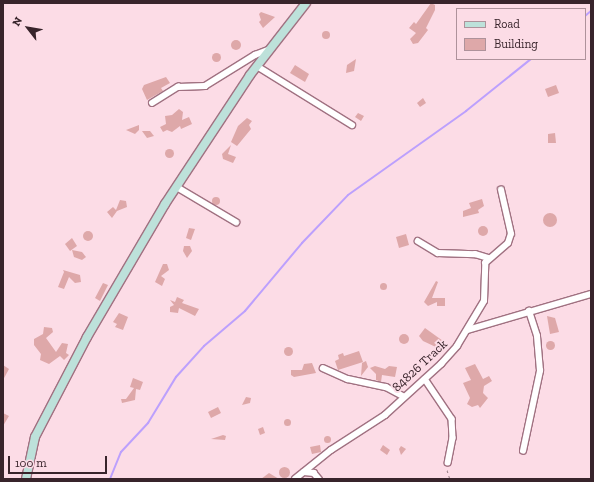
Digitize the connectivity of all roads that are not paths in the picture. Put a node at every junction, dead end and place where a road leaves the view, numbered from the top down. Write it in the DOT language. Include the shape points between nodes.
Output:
graph roads {
  1 [pos="306,3"];
  2 [pos="268,50"];
  3 [pos="257,66"];
  4 [pos="152,103"];
  5 [pos="352,125"];
  6 [pos="177,187"];
  7 [pos="502,190"];
  8 [pos="236,222"];
  9 [pos="418,241"];
  10 [pos="488,258"];
  11 [pos="591,294"];
  12 [pos="529,311"];
  13 [pos="468,330"];
  14 [pos="323,368"];
  15 [pos="425,379"];
  16 [pos="403,396"];
  17 [pos="523,452"];
  18 [pos="448,463"];
  19 [pos="304,472"];
  20 [pos="26,479"];
  21 [pos="295,479"];
  22 [pos="319,479"];
  1 -- 2 [label="street"];
  2 -- 3 [label="street"];
  2 -- 4 [label="street" via="205,86 178,87"];
  3 -- 5 [label="street"];
  3 -- 6 [label="street"];
  6 -- 8 [label="street"];
  6 -- 20 [label="street" via="87,337 42,422 35,437"];
  7 -- 10 [label="street" via="511,234 508,243"];
  9 -- 10 [label="street" via="438,253 475,254"];
  10 -- 13 [label="street, 84826 Track" via="484,267 484,301"];
  11 -- 12 [label="street"];
  12 -- 13 [label="street"];
  12 -- 17 [label="street" via="537,336 540,371"];
  13 -- 15 [label="street, 84826 Track" via="457,346"];
  14 -- 16 [label="street" via="348,379 386,387"];
  15 -- 16 [label="street, 84826 Track"];
  15 -- 18 [label="street" via="452,419 453,438"];
  16 -- 19 [label="street, 84826 Track" via="378,420 331,450"];
  19 -- 21 [label="street, 84826 Track"];
  19 -- 22 [label="street" via="314,473"];
}
